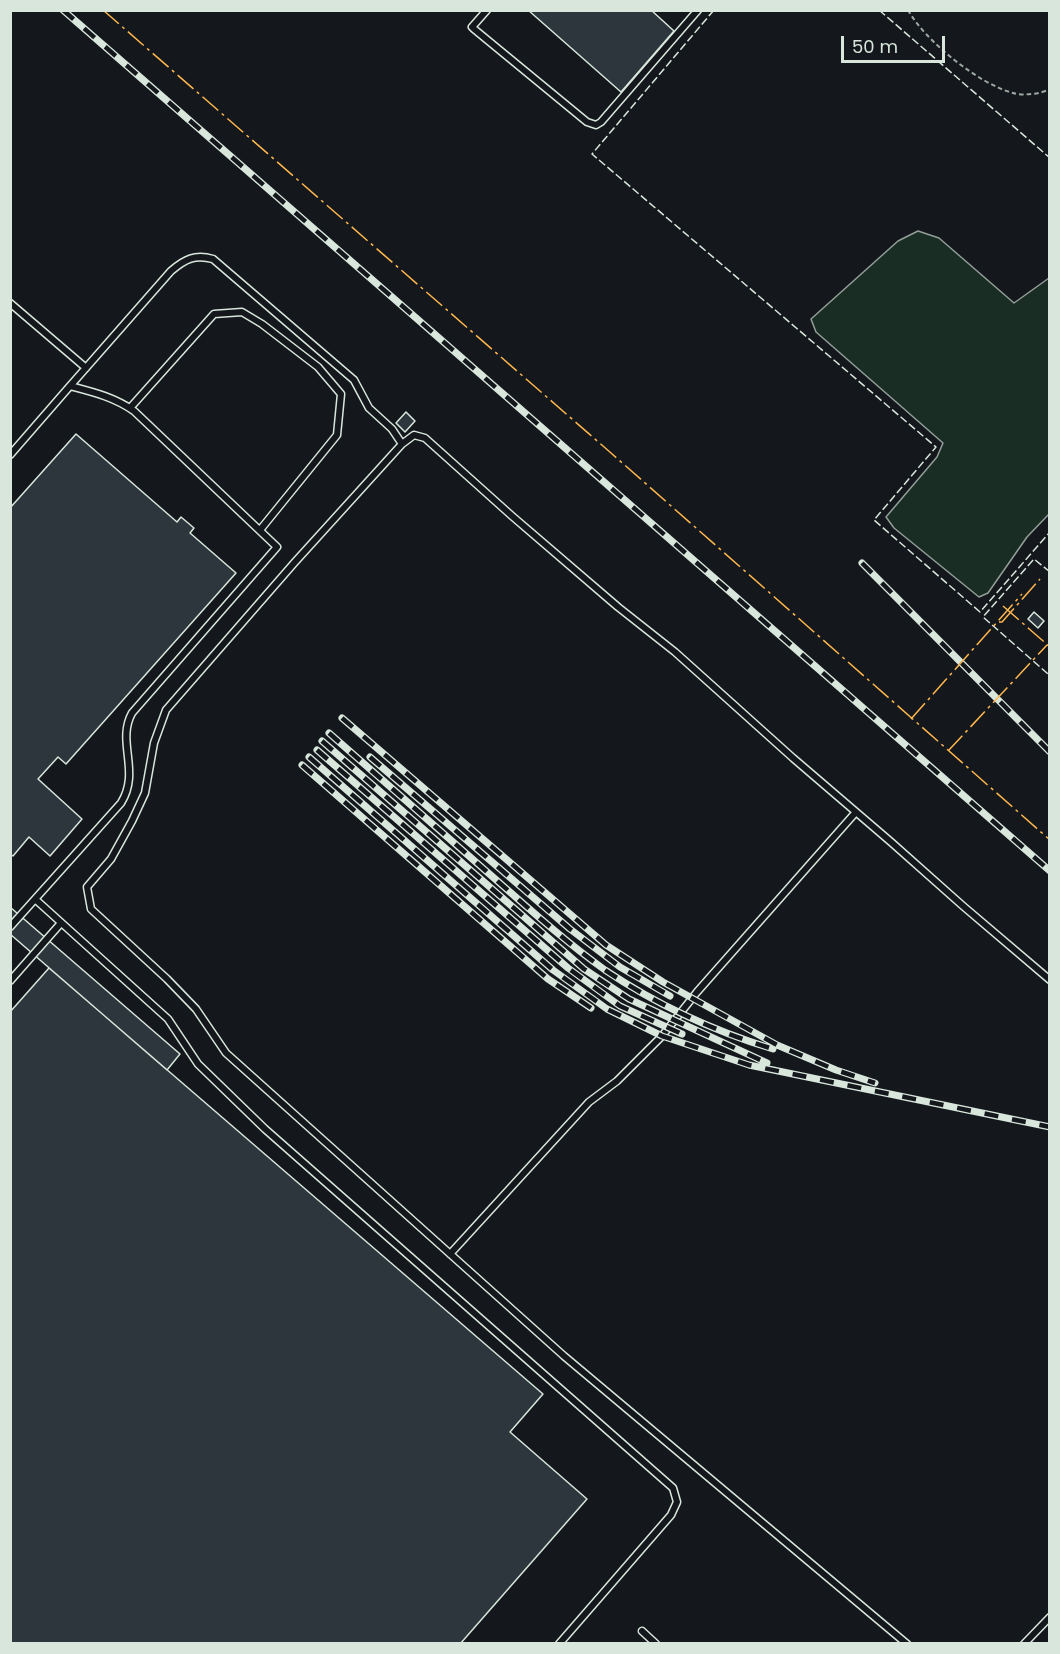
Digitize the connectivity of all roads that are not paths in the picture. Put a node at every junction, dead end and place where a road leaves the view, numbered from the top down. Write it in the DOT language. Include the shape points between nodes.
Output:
graph roads {
  1 [pos="486,10"];
  2 [pos="698,10"];
  3 [pos="10,303"];
  4 [pos="86,368"];
  5 [pos="70,386"];
  6 [pos="130,408"];
  7 [pos="402,444"];
  8 [pos="10,455"];
  9 [pos="260,530"];
  10 [pos="856,812"];
  11 [pos="35,899"];
  12 [pos="62,923"];
  13 [pos="10,927"];
  14 [pos="1050,980"];
  15 [pos="10,981"];
  16 [pos="450,1254"];
  17 [pos="1050,1617"];
  18 [pos="642,1631"];
  19 [pos="559,1644"];
  20 [pos="656,1644"];
  21 [pos="907,1644"];
  22 [pos="1024,1644"];
  1 -- 2 [label="lane" via="472,27 587,122 596,125"];
  3 -- 4 [label="lane"];
  4 -- 5 [label="lane"];
  4 -- 7 [label="lane" via="171,271 181,262 203,256 213,259 354,380 369,408"];
  5 -- 6 [label="lane" via="110,397"];
  5 -- 8 [label="lane"];
  6 -- 9 [label="lane"];
  6 -- 9 [label="lane" via="214,314 242,312 318,367 340,394 337,435"];
  7 -- 10 [label="lane" via="414,435 425,438"];
  7 -- 16 [label="lane" via="166,710 154,743 145,793 111,859 87,887 91,909 196,1009 226,1053"];
  9 -- 11 [label="lane" via="277,547 132,713 126,728 130,774 121,803"];
  10 -- 14 [label="lane"];
  10 -- 16 [label="lane" via="662,1036 617,1081 589,1102"];
  11 -- 12 [label="lane"];
  11 -- 13 [label="lane"];
  12 -- 15 [label="lane"];
  12 -- 19 [label="lane" via="168,1019 198,1064 265,1129 673,1488 677,1502 672,1515"];
  16 -- 21 [label="lane" via="564,1356"];
  17 -- 22 [label="lane"];
  18 -- 20 [label="lane"];
}
